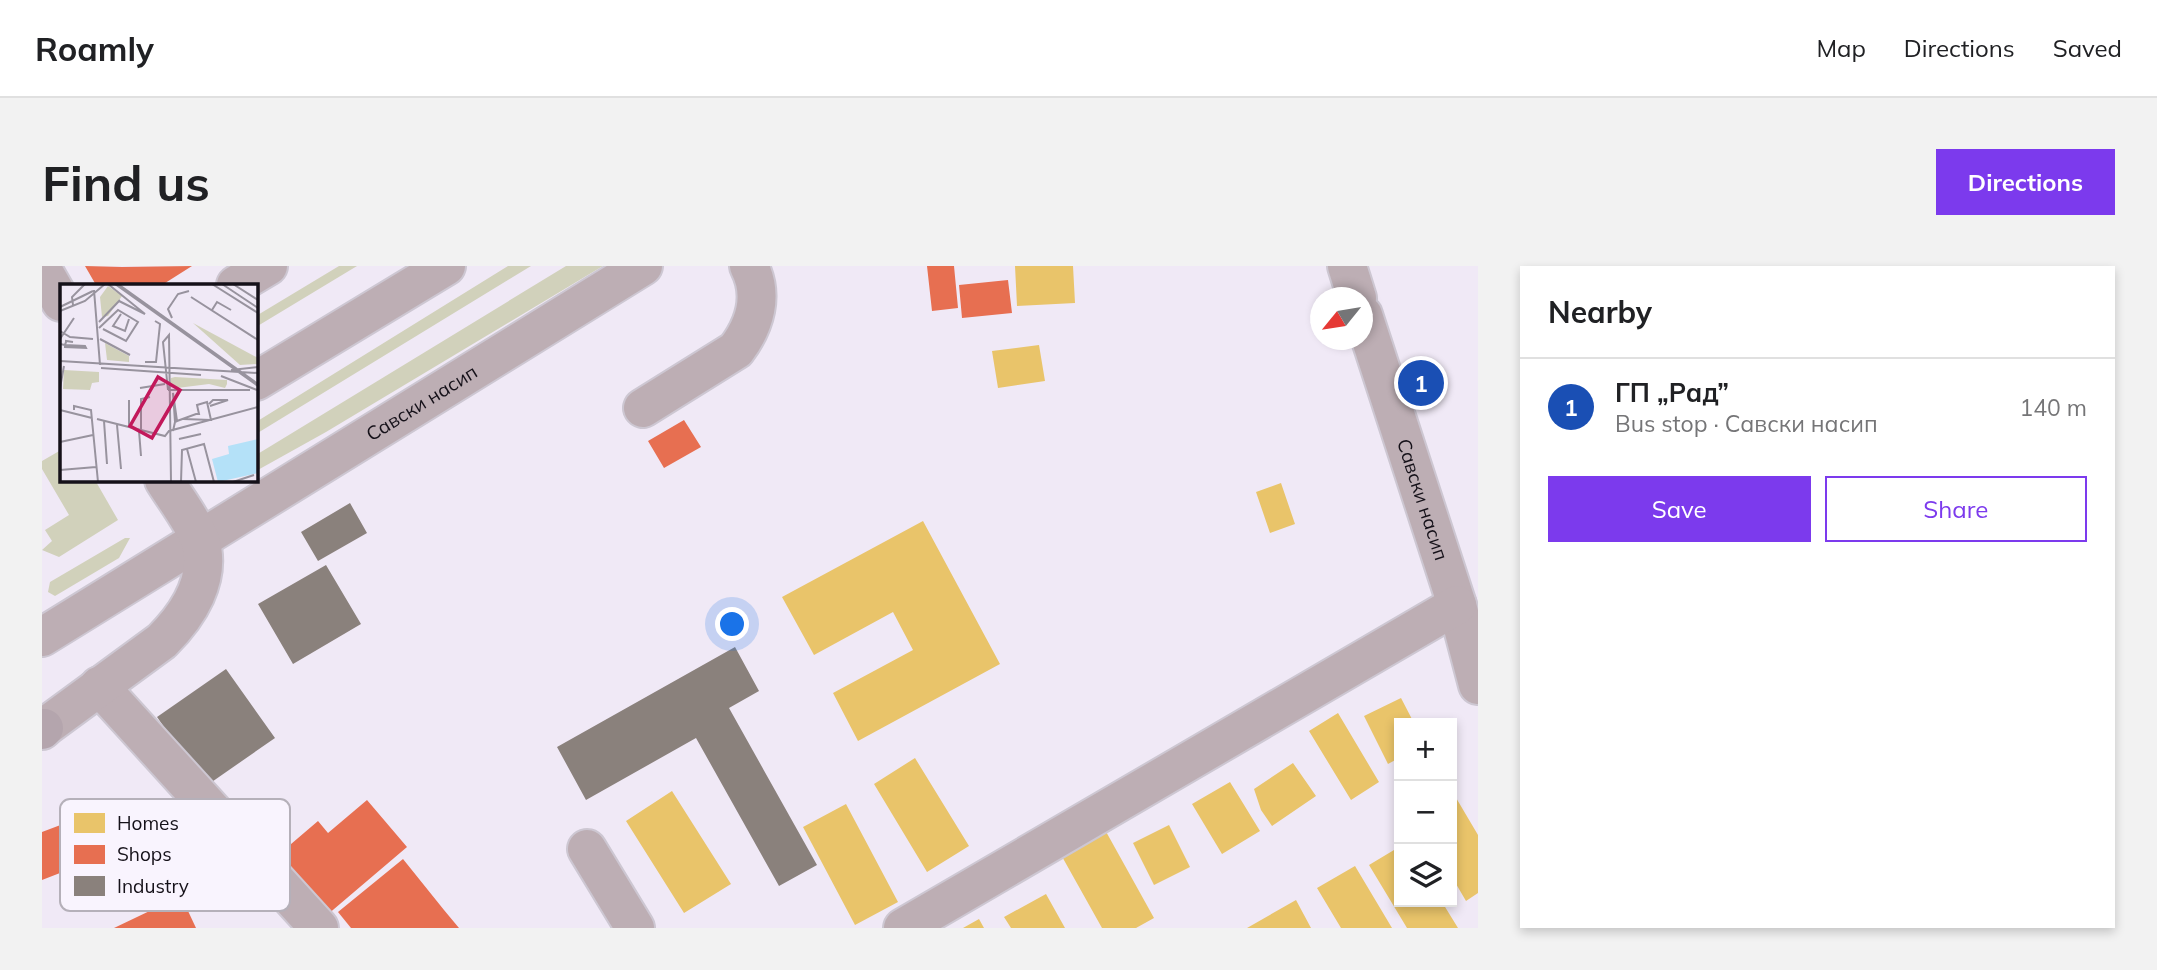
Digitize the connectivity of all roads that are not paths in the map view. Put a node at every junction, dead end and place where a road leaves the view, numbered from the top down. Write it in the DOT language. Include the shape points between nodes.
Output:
graph roads {
  1 [pos="268,266"];
  2 [pos="446,266"];
  3 [pos="643,266"];
  4 [pos="749,266"];
  5 [pos="1347,266"];
  6 [pos="42,269"];
  7 [pos="238,284"];
  8 [pos="1354,287"];
  9 [pos="60,300"];
  10 [pos="1373,346"];
  11 [pos="257,380"];
  12 [pos="643,408"];
  13 [pos="165,481"];
  14 [pos="200,540"];
  15 [pos="1457,605"];
  16 [pos="42,637"];
  17 [pos="1475,660"];
  18 [pos="99,687"];
  19 [pos="43,729"];
  20 [pos="201,799"];
  21 [pos="587,849"];
  22 [pos="290,896"];
  23 [pos="319,928"];
  24 [pos="635,928"];
  25 [pos="903,928"];
  1 -- 7 [label="street"];
  2 -- 11 [label="street"];
  3 -- 14 [label="street, Савски насип"];
  4 -- 12 [label="street" via="757,296 754,318 736,350"];
  5 -- 8 [label="street"];
  6 -- 9 [label="street"];
  10 -- 15 [label="street, Савски насип"];
  13 -- 14 [label="street"];
  14 -- 16 [label="street, Савски насип"];
  14 -- 18 [label="street" via="203,561 196,598 179,624"];
  15 -- 17 [label="street, Савски насип"];
  15 -- 25 [label="street"];
  18 -- 19 [label="street"];
  18 -- 20 [label="street"];
  21 -- 24 [label="street"];
  22 -- 23 [label="street"];
}
